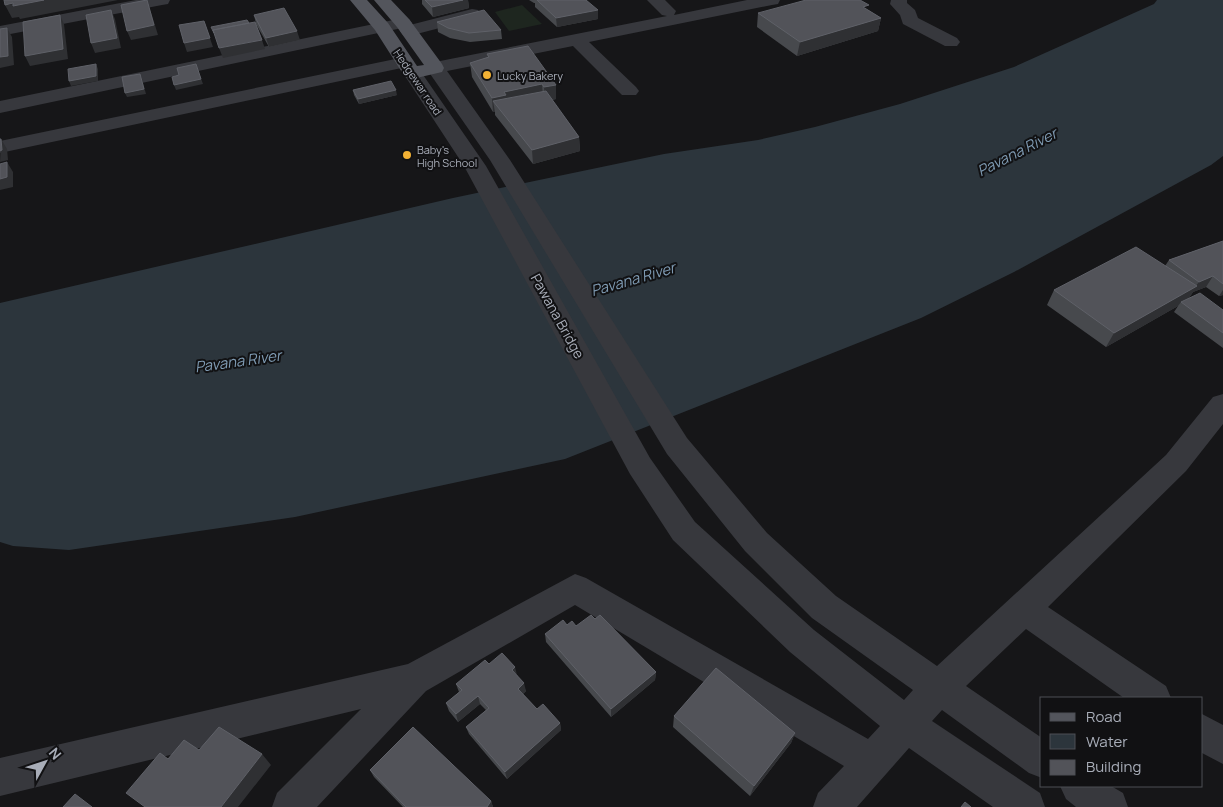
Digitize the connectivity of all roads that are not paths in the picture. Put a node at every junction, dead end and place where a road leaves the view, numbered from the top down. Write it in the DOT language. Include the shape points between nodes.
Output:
graph roads {
  1 [pos="162,0"];
  2 [pos="358,0"];
  3 [pos="382,0"];
  4 [pos="655,0"];
  5 [pos="772,0"];
  6 [pos="899,0"];
  7 [pos="723,3"];
  8 [pos="668,11"];
  9 [pos="480,12"];
  10 [pos="606,23"];
  11 [pos="382,27"];
  12 [pos="406,27"];
  13 [pos="0,31"];
  14 [pos="576,39"];
  15 [pos="951,42"];
  16 [pos="432,62"];
  17 [pos="409,67"];
  18 [pos="629,91"];
  19 [pos="0,107"];
  20 [pos="0,146"];
  21 [pos="475,166"];
  22 [pos="1223,404"];
  23 [pos="1024,610"];
  24 [pos="414,679"];
  25 [pos="939,687"];
  26 [pos="1152,697"];
  27 [pos="907,725"];
  28 [pos="1203,733"];
  29 [pos="1223,746"];
  30 [pos="1040,759"];
  31 [pos="872,762"];
  32 [pos="0,777"];
  33 [pos="1080,787"];
  34 [pos="291,807"];
  35 [pos="832,807"];
  36 [pos="1026,807"];
  37 [pos="1109,807"];
  1 -- 13 [label="street"];
  2 -- 11 [label="main road, Hedgewar road"];
  3 -- 12 [label="main road, Hedgewar road"];
  4 -- 8 [label="street"];
  5 -- 7 [label="street"];
  6 -- 15 [label="street" via="898,4 910,14 909,20"];
  7 -- 8 [label="street"];
  7 -- 10 [label="street"];
  8 -- 10 [label="street"];
  9 -- 12 [label="street"];
  10 -- 14 [label="street"];
  10 -- 16 [label="street"];
  11 -- 12 [label="street"];
  11 -- 17 [label="main road, Hedgewar road"];
  11 -- 19 [label="street"];
  12 -- 16 [label="main road, Hedgewar road"];
  14 -- 16 [label="street"];
  14 -- 18 [label="street"];
  16 -- 17 [label="main road"];
  16 -- 25 [label="street, Hedgewar road" via="500,160 677,446 756,542 824,607"];
  17 -- 20 [label="street"];
  17 -- 21 [label="street, Hedgewar road"];
  21 -- 27 [label="street, Pawana Bridge" via="640,466 684,531 802,640"];
  22 -- 23 [label="street" via="1170,470"];
  23 -- 25 [label="street"];
  23 -- 26 [label="street"];
  24 -- 31 [label="street" via="575,588"];
  24 -- 32 [label="street"];
  24 -- 34 [label="street"];
  25 -- 27 [label="street"];
  25 -- 30 [label="street"];
  27 -- 31 [label="street"];
  27 -- 36 [label="street, Pawana Bridge"];
  28 -- 29 [label="street"];
  31 -- 35 [label="street"];
  33 -- 37 [label="street"];
}
